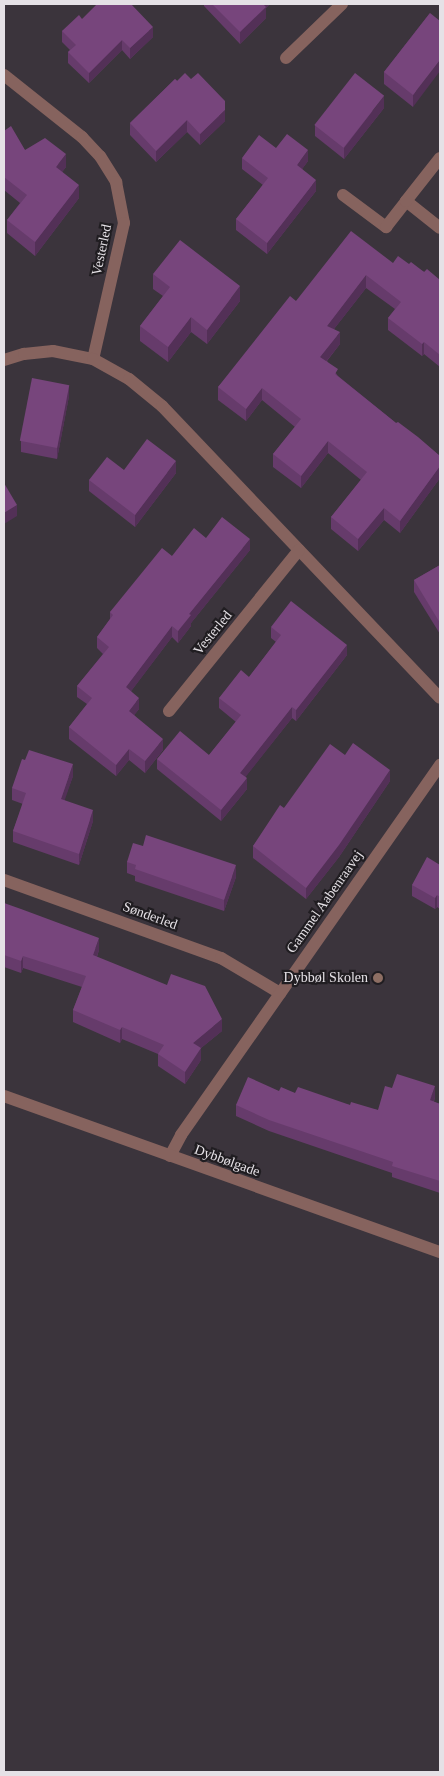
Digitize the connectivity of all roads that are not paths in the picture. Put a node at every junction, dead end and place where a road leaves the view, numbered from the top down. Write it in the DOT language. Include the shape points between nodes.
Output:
graph roads {
  1 [pos="342,4"];
  2 [pos="286,58"];
  3 [pos="4,75"];
  4 [pos="440,158"];
  5 [pos="343,194"];
  6 [pos="406,201"];
  7 [pos="440,228"];
  8 [pos="93,359"];
  9 [pos="4,360"];
  10 [pos="299,550"];
  11 [pos="440,698"];
  12 [pos="169,711"];
  13 [pos="440,765"];
  14 [pos="4,880"];
  15 [pos="280,993"];
  16 [pos="4,1096"];
  17 [pos="170,1156"];
  18 [pos="440,1252"];
  1 -- 2 [label="street"];
  3 -- 8 [label="street, Vesterled" via="82,137 100,156 116,182 124,223"];
  4 -- 6 [label="street"];
  5 -- 6 [label="street" via="386,226"];
  6 -- 7 [label="street"];
  8 -- 9 [label="street" via="53,351"];
  8 -- 10 [label="street" via="129,380 162,406"];
  10 -- 11 [label="street"];
  10 -- 12 [label="street, Vesterled"];
  13 -- 15 [label="street, Gammel Aabenraavej"];
  14 -- 15 [label="street, Sønderled" via="221,958"];
  15 -- 17 [label="street, Gammel Aabenraavej" via="181,1135"];
  16 -- 17 [label="street, Dybbølgade"];
  17 -- 18 [label="street, Dybbølgade"];
}
